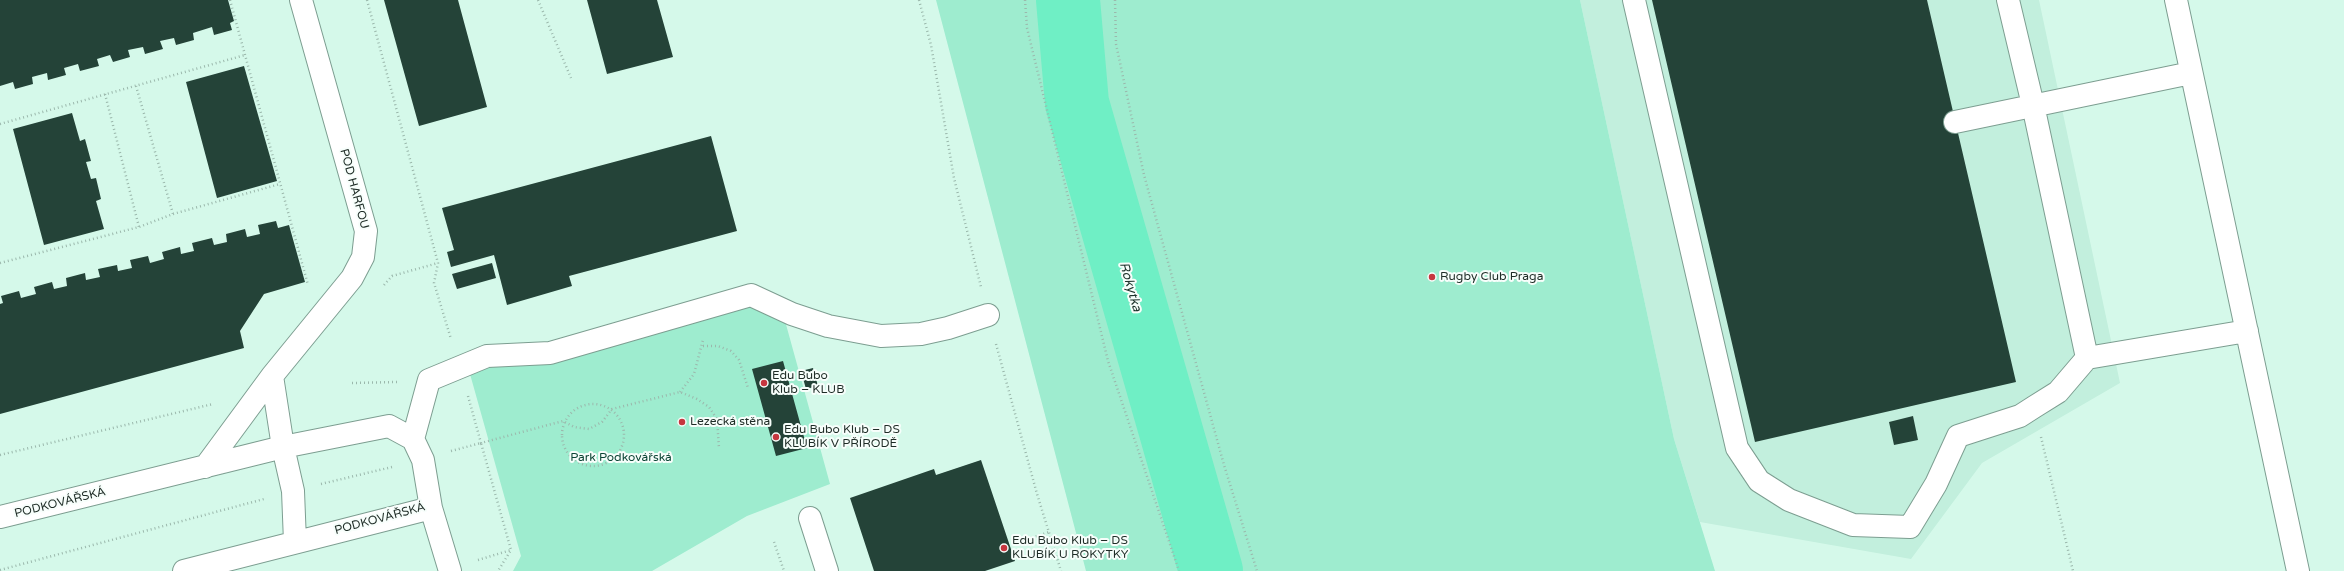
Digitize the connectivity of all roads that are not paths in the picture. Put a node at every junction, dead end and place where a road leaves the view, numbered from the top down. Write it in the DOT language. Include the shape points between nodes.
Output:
graph roads {
  1 [pos="301,0"];
  2 [pos="1634,0"];
  3 [pos="2008,0"];
  4 [pos="2176,0"];
  5 [pos="2191,73"];
  6 [pos="2033,106"];
  7 [pos="1955,122"];
  8 [pos="988,315"];
  9 [pos="2247,331"];
  10 [pos="2087,358"];
  11 [pos="272,376"];
  12 [pos="413,439"];
  13 [pos="283,447"];
  14 [pos="205,467"];
  15 [pos="430,508"];
  16 [pos="0,517"];
  17 [pos="810,518"];
  18 [pos="295,542"];
  19 [pos="184,571"];
  20 [pos="450,571"];
  21 [pos="827,571"];
  22 [pos="2298,571"];
  1 -- 11 [label="street, POD HARFOU" via="366,231 363,257 352,278"];
  2 -- 10 [label="street" via="1737,448 1759,481 1789,500 1853,525 1910,527 1936,484 1958,436 2020,416 2058,392"];
  3 -- 6 [label="street"];
  4 -- 5 [label="street"];
  5 -- 6 [label="street"];
  5 -- 9 [label="street"];
  6 -- 7 [label="street"];
  6 -- 10 [label="street"];
  8 -- 12 [label="street" via="921,334 881,336 828,326 792,314 751,295 550,353 487,356 429,380"];
  9 -- 10 [label="street"];
  9 -- 22 [label="street"];
  11 -- 13 [label="street"];
  11 -- 14 [label="street, POD HARFOU"];
  12 -- 13 [label="street, PODKOVÁŘSKÁ" via="389,426"];
  12 -- 15 [label="street, PODKOVÁŘSKÁ" via="423,460"];
  13 -- 14 [label="street, PODKOVÁŘSKÁ"];
  13 -- 18 [label="street" via="293,491"];
  14 -- 16 [label="street, PODKOVÁŘSKÁ"];
  15 -- 18 [label="street, PODKOVÁŘSKÁ"];
  15 -- 20 [label="street"];
  17 -- 21 [label="street"];
  18 -- 19 [label="street, PODKOVÁŘSKÁ"];
}
